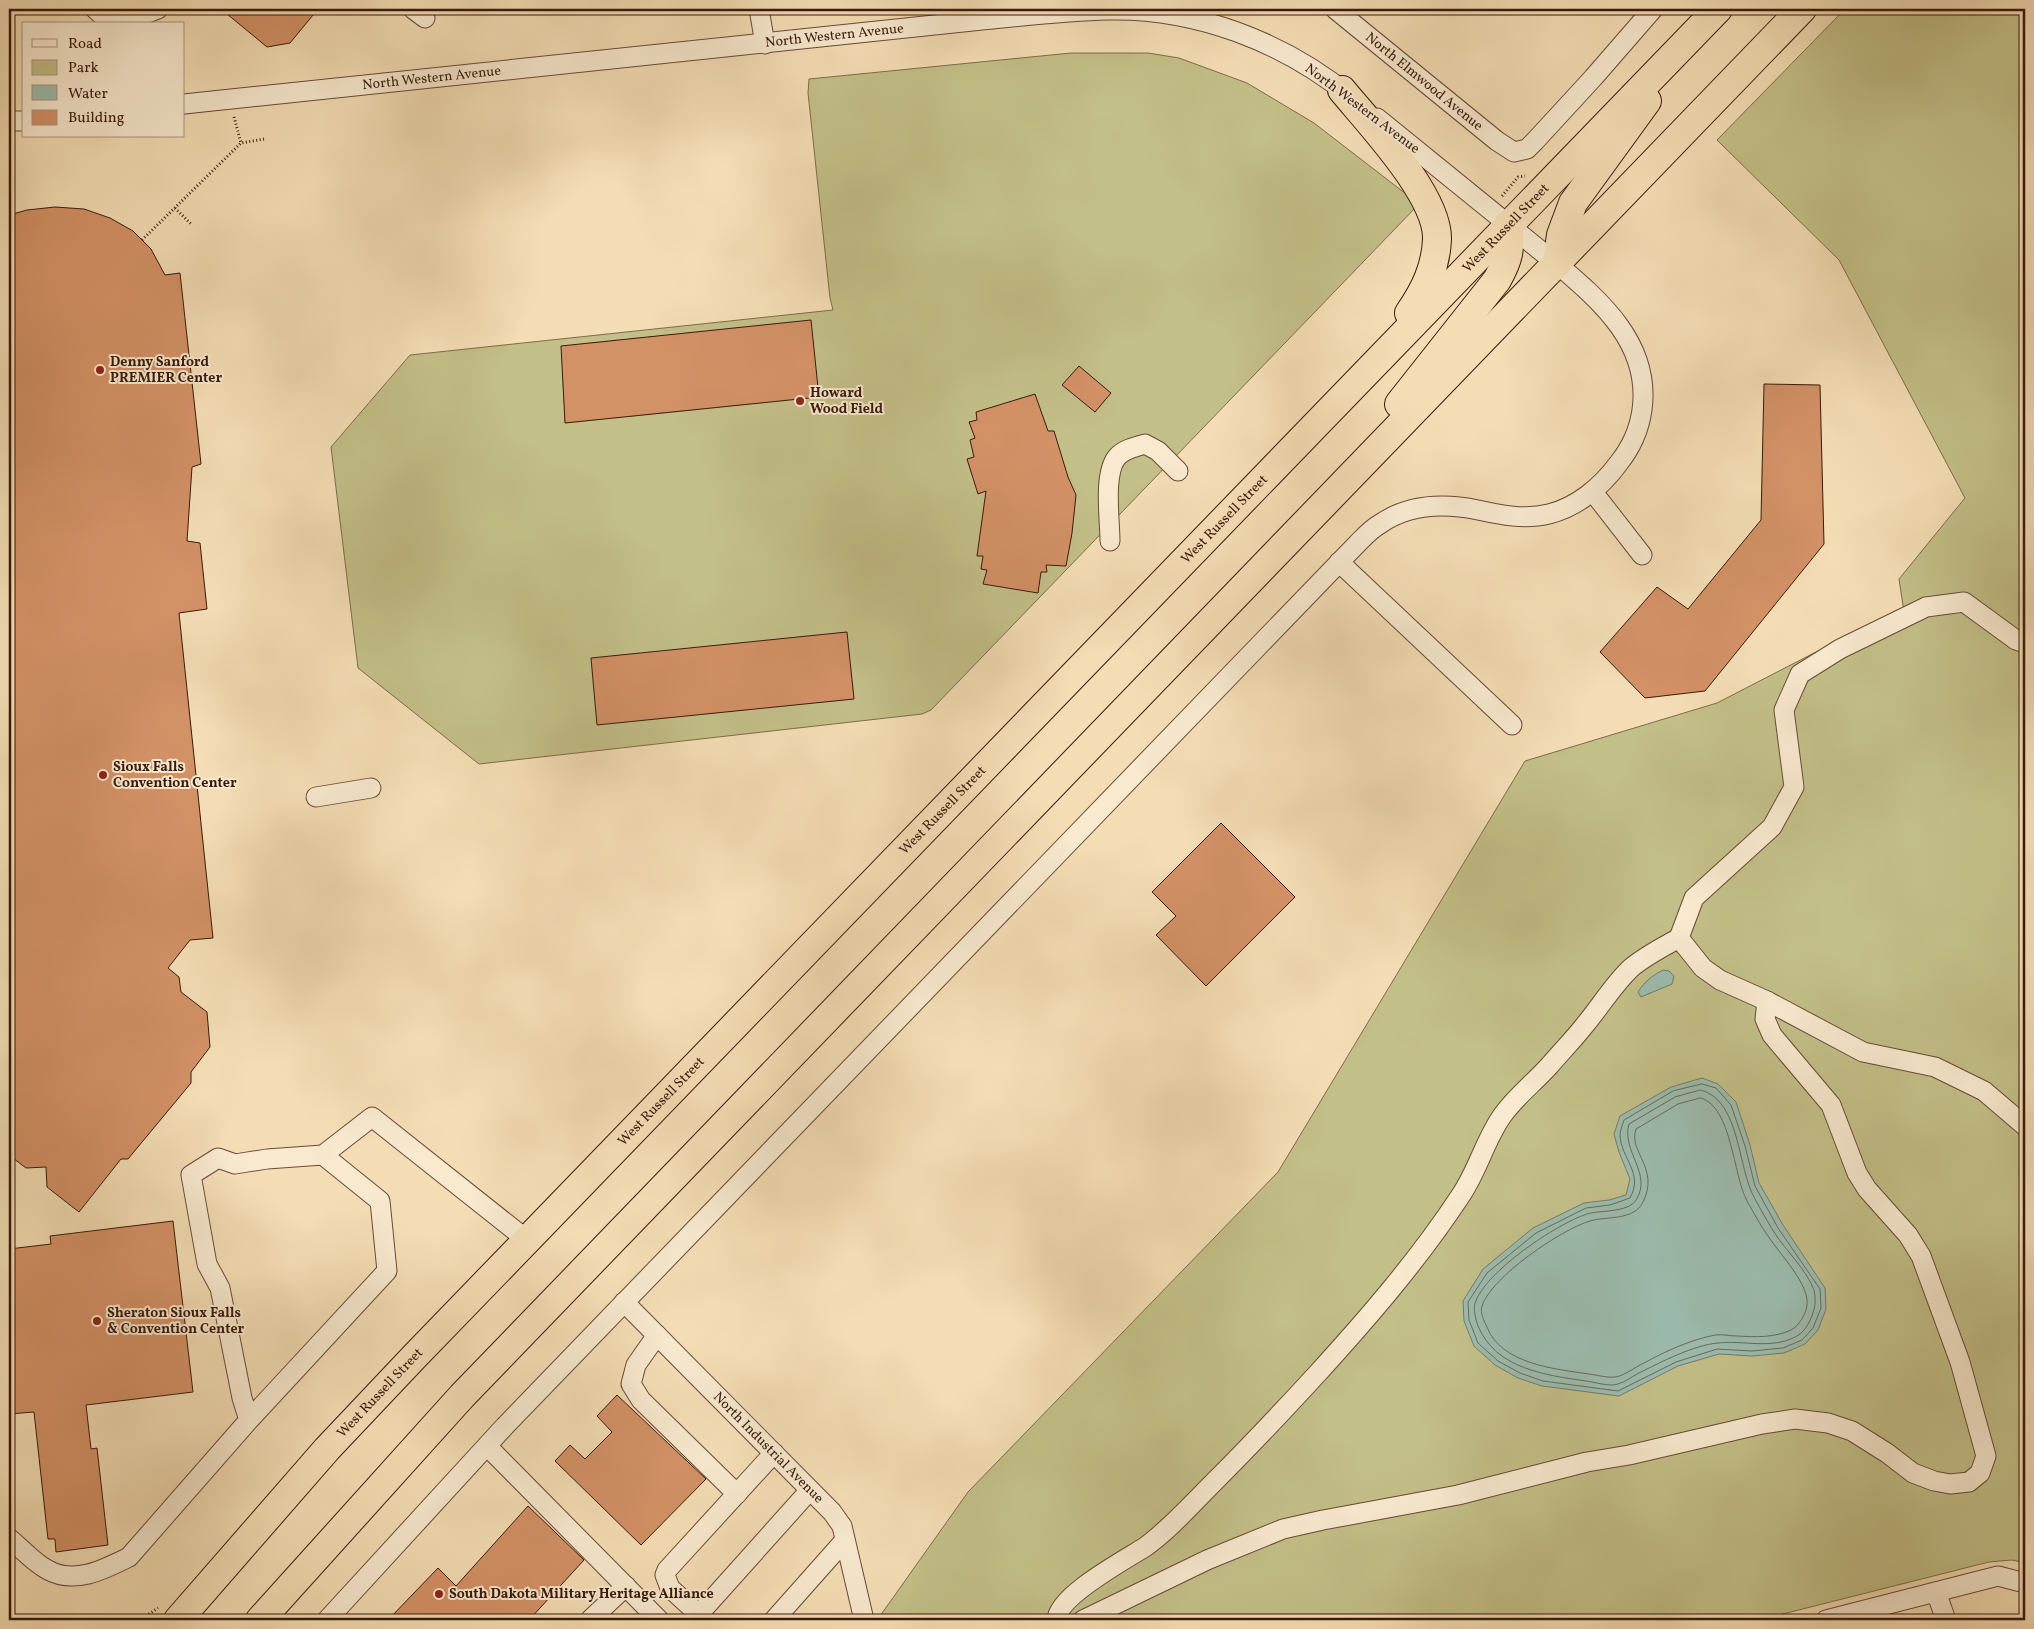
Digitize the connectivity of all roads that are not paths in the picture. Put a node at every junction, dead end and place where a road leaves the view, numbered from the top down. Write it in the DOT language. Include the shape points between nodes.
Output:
graph roads {
  1 [pos="95,9"];
  2 [pos="158,9"];
  3 [pos="759,9"];
  4 [pos="1334,9"];
  5 [pos="1653,9"];
  6 [pos="1802,9"];
  7 [pos="982,14"];
  8 [pos="1712,15"];
  9 [pos="110,22"];
  10 [pos="124,22"];
  11 [pos="764,44"];
  12 [pos="1342,90"];
  13 [pos="185,104"];
  14 [pos="22,120"];
  15 [pos="9,122"];
  16 [pos="1508,225"];
  17 [pos="1557,264"];
  18 [pos="1341,398"];
  19 [pos="1178,470"];
  20 [pos="1593,492"];
  21 [pos="1328,500"];
  22 [pos="1110,541"];
  23 [pos="1642,555"];
  24 [pos="1339,562"];
  25 [pos="2025,643"];
  26 [pos="1512,725"];
  27 [pos="371,788"];
  28 [pos="316,797"];
  29 [pos="1679,938"];
  30 [pos="1766,1001"];
  31 [pos="2025,1126"];
  32 [pos="323,1155"];
  33 [pos="527,1240"];
  34 [pos="624,1302"];
  35 [pos="657,1335"];
  36 [pos="249,1420"];
  37 [pos="487,1446"];
  38 [pos="774,1453"];
  39 [pos="810,1490"];
  40 [pos="737,1494"];
  41 [pos="9,1538"];
  42 [pos="845,1540"];
  43 [pos="211,1582"];
  44 [pos="2025,1583"];
  45 [pos="626,1586"];
  46 [pos="1936,1592"];
  47 [pos="702,1617"];
  48 [pos="163,1620"];
  49 [pos="178,1620"];
  50 [pos="260,1620"];
  51 [pos="327,1620"];
  52 [pos="590,1620"];
  53 [pos="659,1620"];
  54 [pos="774,1620"];
  55 [pos="864,1620"];
  56 [pos="1057,1620"];
  57 [pos="1082,1620"];
  58 [pos="1826,1620"];
  59 [pos="1946,1620"];
  1 -- 9 [label="street"];
  2 -- 10 [label="street"];
  3 -- 11 [label="street"];
  4 -- 5 [label="street, North Elmwood Avenue" via="1514,152 1527,149 1535,141"];
  6 -- 17 [label="highway"];
  7 -- 11 [label="street, North Western Avenue"];
  7 -- 12 [label="street, North Western Avenue" via="1109,10 1178,16 1244,34 1309,66"];
  8 -- 16 [label="highway, West Russell Street"];
  8 -- 17 [label="highway" via="1574,203 1561,235"];
  11 -- 13 [label="street, North Western Avenue"];
  12 -- 16 [label="street, North Western Avenue"];
  12 -- 18 [label="highway" via="1411,175 1428,204 1437,238 1430,277 1421,295"];
  14 -- 15 [label="street"];
  16 -- 17 [label="street, North Western Avenue"];
  16 -- 18 [label="highway, West Russell Street"];
  16 -- 21 [label="highway" via="1510,249 1497,280"];
  17 -- 20 [label="street" via="1616,321 1642,371 1644,396 1639,428 1626,454"];
  17 -- 21 [label="highway"];
  18 -- 33 [label="highway, West Russell Street"];
  19 -- 22 [label="street" via="1158,451 1145,444 1129,449 1117,458 1109,475"];
  20 -- 23 [label="street"];
  20 -- 24 [label="street" via="1564,508 1527,517 1502,516 1449,506 1425,506 1403,512 1379,524"];
  21 -- 50 [label="highway" via="462,1396"];
  24 -- 26 [label="street"];
  24 -- 34 [label="street"];
  25 -- 29 [label="street" via="2016,640 1964,602 1926,607 1840,649 1800,674 1784,710 1794,787 1772,827 1694,898"];
  27 -- 28 [label="street"];
  29 -- 30 [label="street" via="1703,968 1720,980"];
  29 -- 56 [label="street" via="1632,968 1540,1076 1512,1102 1500,1118 1461,1195 1356,1331 1171,1526 1146,1546 1102,1572 1063,1606"];
  30 -- 31 [label="street" via="1863,1052 1935,1067 1984,1091"];
  30 -- 57 [label="street" via="1765,1019 1772,1035 1831,1105 1857,1173 1908,1235 1921,1256 1960,1362 1986,1456 1980,1473 1969,1482 1950,1484 1934,1481 1913,1473 1852,1431 1828,1423 1795,1419 1762,1424 1458,1494 1283,1529 1206,1560"];
  32 -- 33 [label="street" via="372,1117"];
  32 -- 36 [label="street" via="380,1201 387,1271"];
  32 -- 36 [label="street" via="235,1164 218,1158 191,1175 207,1264 220,1288"];
  33 -- 43 [label="highway, West Russell Street" via="326,1450"];
  34 -- 35 [label="street, North Industrial Avenue"];
  34 -- 37 [label="street"];
  35 -- 38 [label="street, North Industrial Avenue"];
  35 -- 40 [label="street" via="636,1365 630,1384 641,1400"];
  36 -- 41 [label="street" via="129,1556 112,1565 90,1574 65,1576 48,1570"];
  37 -- 45 [label="street"];
  37 -- 51 [label="street"];
  38 -- 39 [label="street, North Industrial Avenue"];
  38 -- 40 [label="street"];
  39 -- 42 [label="street, North Industrial Avenue" via="842,1526"];
  39 -- 47 [label="street"];
  40 -- 47 [label="street" via="665,1575 670,1588"];
  42 -- 54 [label="street"];
  42 -- 55 [label="street, North Industrial Avenue"];
  43 -- 48 [label="highway"];
  43 -- 49 [label="highway, West Russell Street"];
  44 -- 46 [label="street" via="1998,1576"];
  45 -- 52 [label="street"];
  45 -- 53 [label="street"];
  46 -- 58 [label="street"];
  46 -- 59 [label="street"];
}
